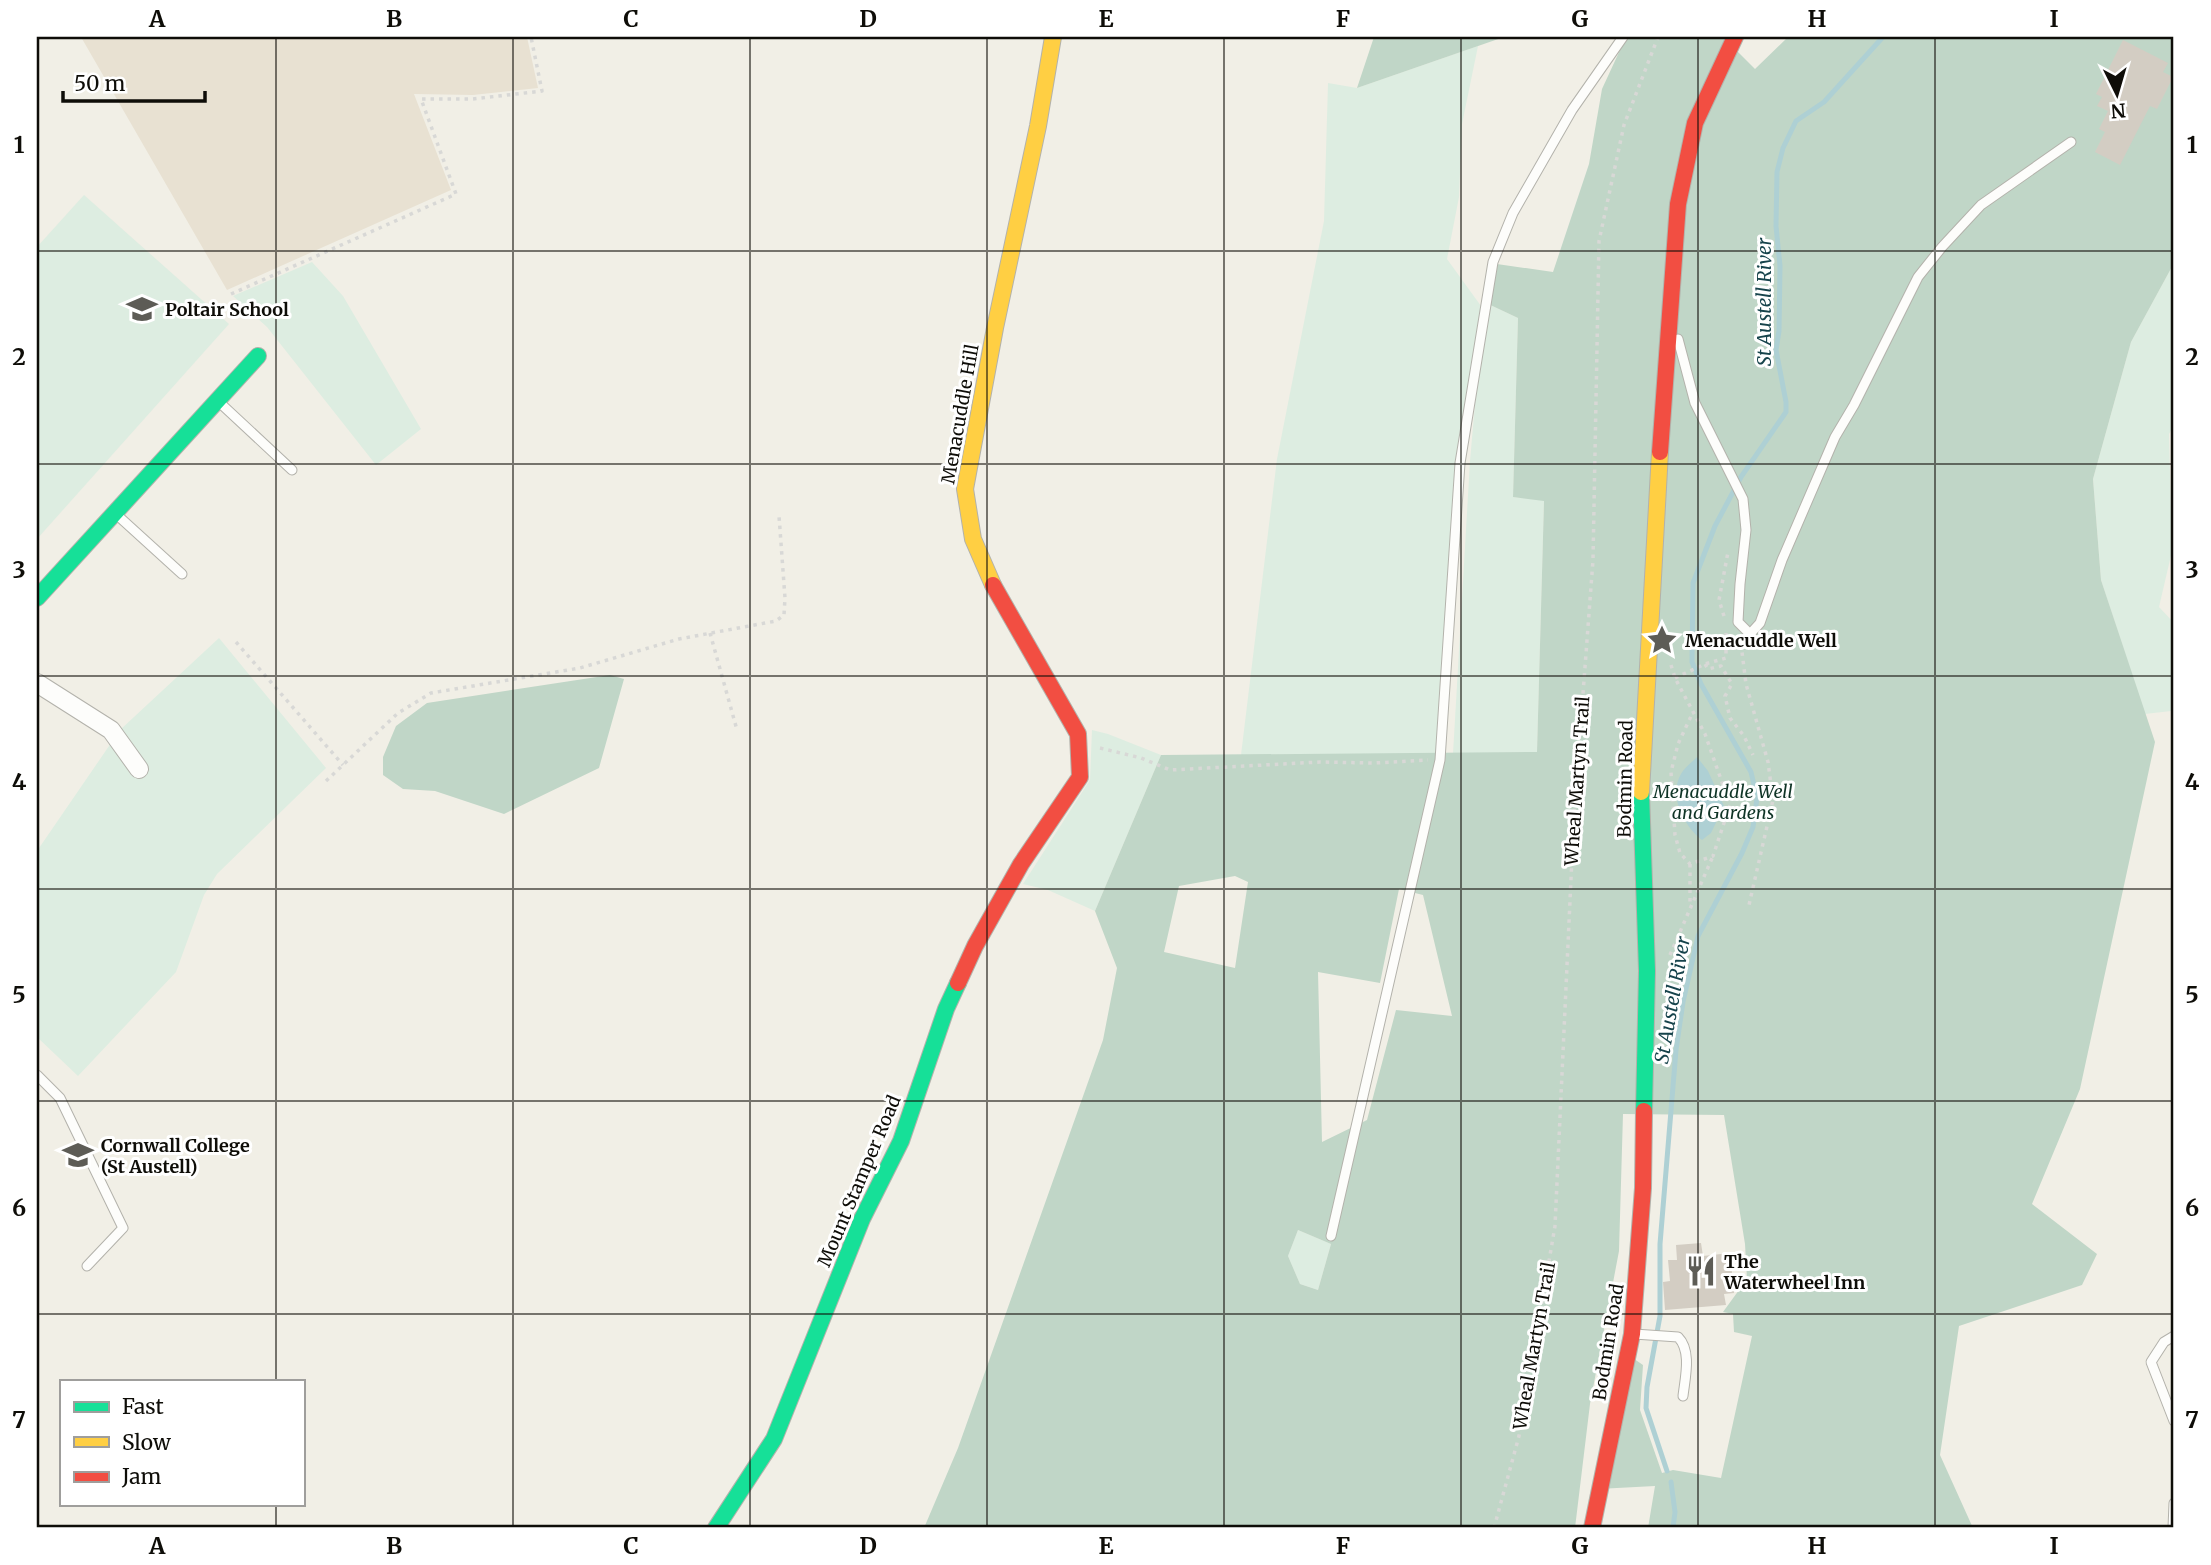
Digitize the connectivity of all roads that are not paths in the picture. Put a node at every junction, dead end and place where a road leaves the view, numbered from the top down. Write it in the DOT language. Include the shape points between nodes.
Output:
graph roads {
  1 [pos="1053,37"];
  2 [pos="1623,37"];
  3 [pos="1735,37"];
  4 [pos="2071,142"];
  5 [pos="1670,311"];
  6 [pos="258,356"];
  7 [pos="218,401"];
  8 [pos="292,470"];
  9 [pos="115,513"];
  10 [pos="182,573"];
  11 [pos="37,598"];
  12 [pos="37,683"];
  13 [pos="139,769"];
  14 [pos="1080,776"];
  15 [pos="37,1075"];
  16 [pos="1331,1236"];
  17 [pos="87,1266"];
  18 [pos="1638,1335"];
  19 [pos="2174,1336"];
  20 [pos="1683,1396"];
  21 [pos="2174,1421"];
  22 [pos="2174,1503"];
  23 [pos="716,1528"];
  24 [pos="1592,1528"];
  25 [pos="2174,1528"];
  1 -- 14 [label="street, Menacuddle Hill" via="965,489 973,539 997,595 1078,734"];
  2 -- 16 [label="lane" via="1572,110 1513,213 1493,262 1460,463 1440,760"];
  3 -- 5 [label="street, Bodmin Road" via="1695,123 1678,204"];
  4 -- 5 [label="lane" via="1981,205 1918,277 1835,437 1760,623 1750,634 1738,622 1746,530 1743,499 1695,403"];
  5 -- 18 [label="street, Bodmin Road" via="1641,794 1647,971"];
  6 -- 7 [label="street"];
  7 -- 8 [label="lane"];
  7 -- 9 [label="street"];
  9 -- 10 [label="lane"];
  9 -- 11 [label="street"];
  12 -- 13 [label="street" via="111,730"];
  14 -- 23 [label="street, Mount Stamper Road" via="1021,864 975,946 946,1009 901,1141 862,1219 774,1438"];
  15 -- 17 [label="lane" via="60,1098 123,1228"];
  18 -- 20 [label="lane" via="1678,1337 1684,1342"];
  18 -- 24 [label="street, Bodmin Road"];
  19 -- 21 [label="lane" via="2164,1342 2151,1362"];
  22 -- 25 [label="lane"];
}
